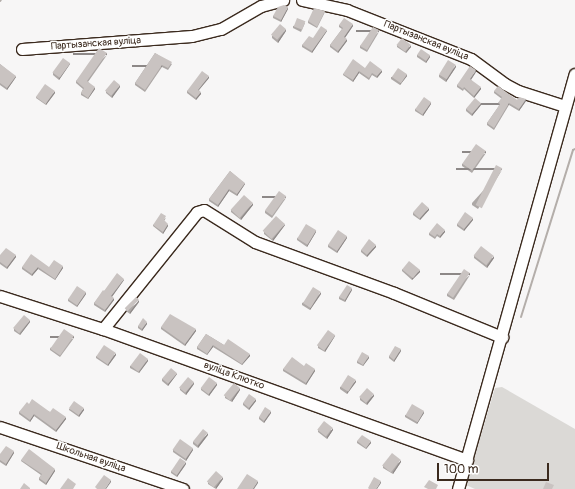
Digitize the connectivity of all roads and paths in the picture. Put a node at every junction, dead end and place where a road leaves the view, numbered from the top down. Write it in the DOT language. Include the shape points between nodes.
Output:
graph roads {
  1 [pos="283,0"];
  2 [pos="302,0"];
  3 [pos="22,49"];
  4 [pos="575,74"];
  5 [pos="566,106"];
  6 [pos="0,296"];
  7 [pos="103,329"];
  8 [pos="502,337"];
  9 [pos="0,427"];
  10 [pos="467,460"];
  11 [pos="183,489"];
  12 [pos="458,489"];
  1 -- 3 [label="street, Партызанская вуліца" via="261,6 221,29 192,36"];
  2 -- 5 [label="street, Партызанская вуліца" via="347,10 471,59 518,91"];
  4 -- 5 [label="street"];
  5 -- 8 [label="street"];
  6 -- 7 [label="street, вуліца Клютко"];
  7 -- 8 [label="street" via="197,212 204,210 256,242 394,293"];
  7 -- 10 [label="street, вуліца Клютко"];
  8 -- 10 [label="street"];
  9 -- 11 [label="street, Школьная вуліца"];
  10 -- 12 [label="street"];
}
